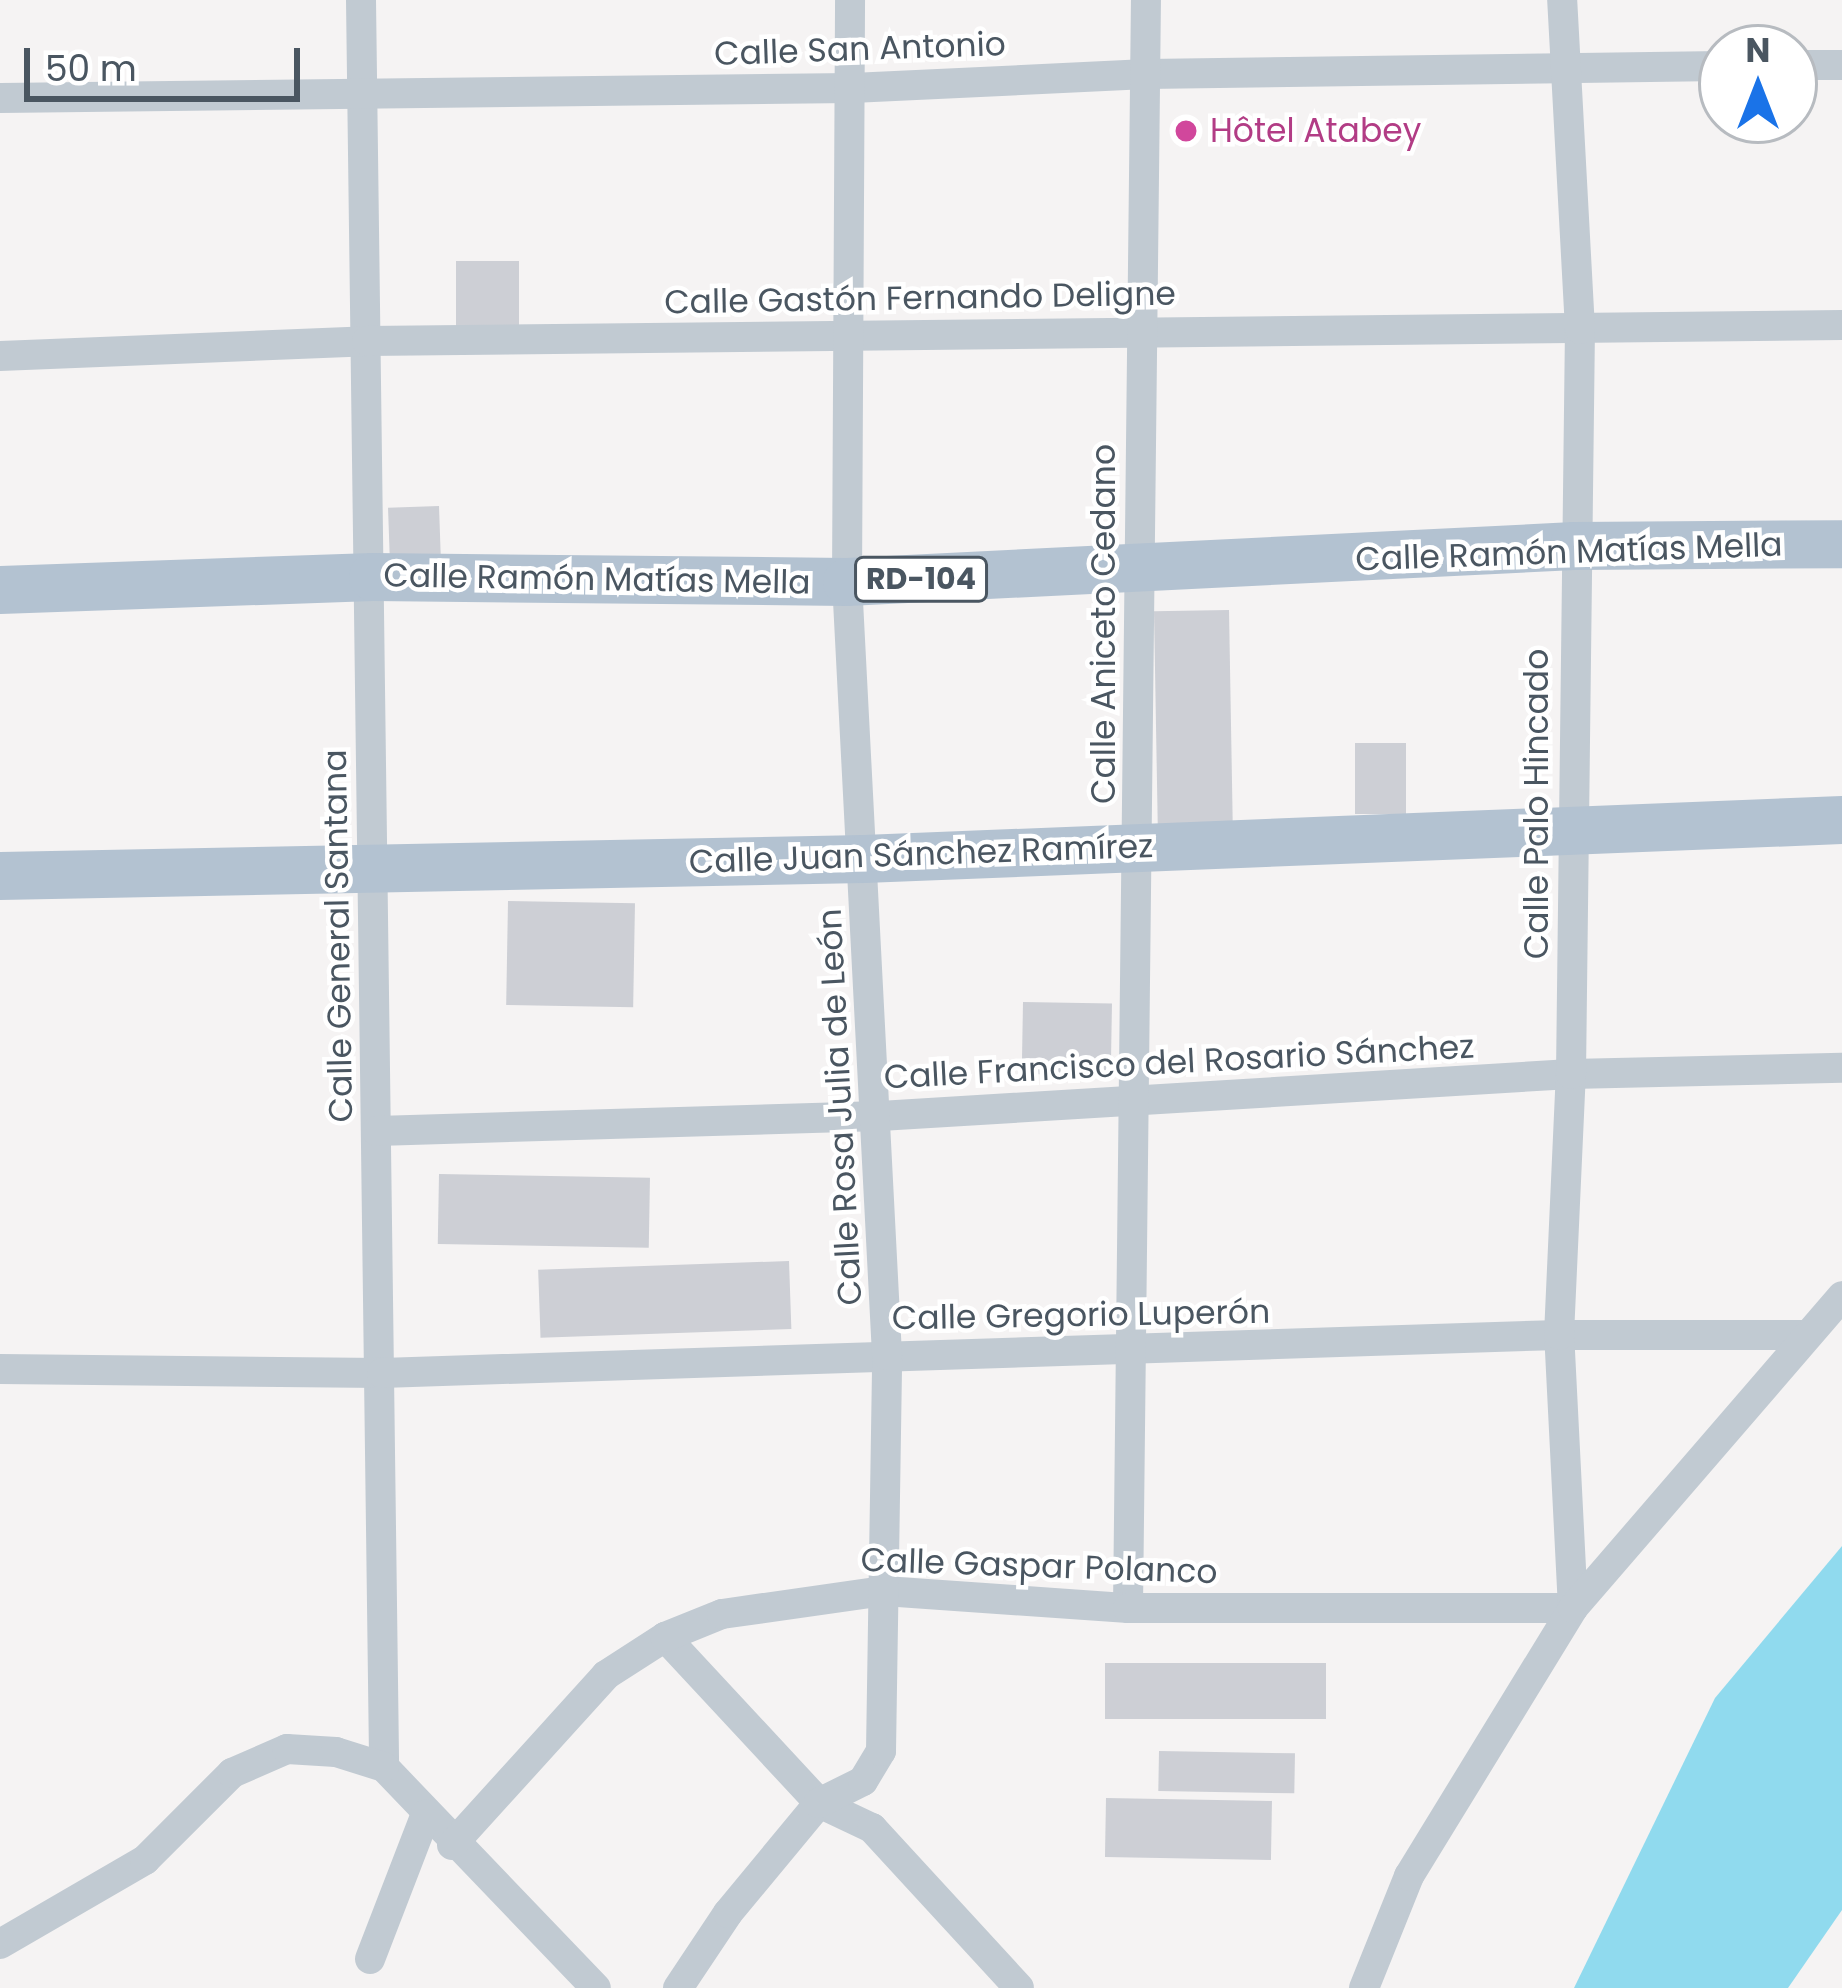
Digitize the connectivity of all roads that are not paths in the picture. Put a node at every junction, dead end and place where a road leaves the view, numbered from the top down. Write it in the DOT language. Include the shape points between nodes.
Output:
graph roads {
  1 [pos="361,0"];
  2 [pos="850,0"];
  3 [pos="1146,0"];
  4 [pos="1562,0"];
  5 [pos="1698,66"];
  6 [pos="1562,68"];
  7 [pos="1147,74"];
  8 [pos="852,88"];
  9 [pos="366,96"];
  10 [pos="0,98"];
  11 [pos="1842,326"];
  12 [pos="1580,328"];
  13 [pos="1142,329"];
  14 [pos="847,338"];
  15 [pos="367,341"];
  16 [pos="0,356"];
  17 [pos="1842,544"];
  18 [pos="1574,546"];
  19 [pos="1138,571"];
  20 [pos="373,577"];
  21 [pos="847,582"];
  22 [pos="0,590"];
  23 [pos="1842,820"];
  24 [pos="1573,827"];
  25 [pos="1140,849"];
  26 [pos="864,859"];
  27 [pos="370,865"];
  28 [pos="0,876"];
  29 [pos="1842,1068"];
  30 [pos="1571,1074"];
  31 [pos="1131,1102"];
  32 [pos="880,1116"];
  33 [pos="376,1130"];
  34 [pos="1842,1296"];
  35 [pos="1559,1335"];
  36 [pos="1803,1335"];
  37 [pos="1128,1354"];
  38 [pos="887,1355"];
  39 [pos="0,1370"];
  40 [pos="382,1372"];
  41 [pos="884,1591"];
  42 [pos="1128,1608"];
  43 [pos="1573,1608"];
  44 [pos="664,1637"];
  45 [pos="384,1767"];
  46 [pos="819,1803"];
  47 [pos="426,1814"];
  48 [pos="452,1845"];
  49 [pos="0,1944"];
  50 [pos="370,1959"];
  51 [pos="596,1988"];
  52 [pos="678,1988"];
  53 [pos="1019,1988"];
  54 [pos="1364,1988"];
  1 -- 9 [label="street, Calle General Santana"];
  2 -- 8 [label="street, Calle Rosa Julia de León"];
  3 -- 7 [label="street, Calle Aniceto Cedano"];
  4 -- 6 [label="street, Calle Palo Hincado"];
  5 -- 6 [label="street, Calle San Antonio"];
  6 -- 7 [label="street, Calle San Antonio"];
  6 -- 12 [label="street, Calle Palo Hincado"];
  7 -- 8 [label="street, Calle San Antonio"];
  7 -- 13 [label="street, Calle Aniceto Cedano"];
  8 -- 9 [label="street, Calle San Antonio"];
  8 -- 14 [label="street, Calle Rosa Julia de León"];
  9 -- 10 [label="street, Calle San Antonio"];
  9 -- 15 [label="street, Calle General Santana"];
  11 -- 12 [label="street, Calle Gastón Fernando Deligne"];
  12 -- 13 [label="street, Calle Gastón Fernando Deligne"];
  12 -- 18 [label="street, Calle Palo Hincado"];
  13 -- 14 [label="street, Calle Gastón Fernando Deligne"];
  13 -- 19 [label="street, Calle Aniceto Cedano"];
  14 -- 15 [label="street, Calle Gastón Fernando Deligne"];
  14 -- 21 [label="street, Calle Rosa Julia de León"];
  15 -- 16 [label="street, Calle Gastón Fernando Deligne"];
  15 -- 20 [label="street, Calle General Santana"];
  17 -- 18 [label="main road, Calle Ramón Matías Mella / RD-104"];
  18 -- 19 [label="main road, Calle Ramón Matías Mella / RD-104"];
  18 -- 24 [label="street, Calle Palo Hincado"];
  19 -- 21 [label="main road, Calle Ramón Matías Mella / RD-104"];
  19 -- 25 [label="street, Calle Aniceto Cedano"];
  20 -- 21 [label="main road, Calle Ramón Matías Mella / RD-104"];
  20 -- 22 [label="main road, Calle Ramón Matías Mella / RD-104"];
  20 -- 27 [label="street, Calle General Santana"];
  21 -- 26 [label="street, Calle Rosa Julia de León"];
  23 -- 24 [label="main road, Calle Juan Sánchez Ramírez"];
  24 -- 25 [label="main road, Calle Juan Sánchez Ramírez"];
  24 -- 30 [label="street, Calle Palo Hincado"];
  25 -- 26 [label="main road, Calle Juan Sánchez Ramírez"];
  25 -- 31 [label="street, Calle Aniceto Cedano"];
  26 -- 27 [label="main road, Calle Juan Sánchez Ramírez"];
  26 -- 32 [label="street, Calle Rosa Julia de León"];
  27 -- 28 [label="main road, Calle Juan Sánchez Ramírez"];
  27 -- 33 [label="street, Calle General Santana"];
  29 -- 30 [label="street, Calle Francisco del Rosario Sánchez"];
  30 -- 31 [label="street, Calle Francisco del Rosario Sánchez"];
  30 -- 35 [label="street, Calle Palo Hincado"];
  31 -- 32 [label="street, Calle Francisco del Rosario Sánchez"];
  31 -- 37 [label="street, Calle Aniceto Cedano"];
  32 -- 33 [label="street, Calle Francisco del Rosario Sánchez"];
  32 -- 38 [label="street, Calle Rosa Julia de León"];
  33 -- 40 [label="street, Calle General Santana"];
  34 -- 36 [label="street"];
  35 -- 36 [label="street, Calle Gregorio Luperón"];
  35 -- 37 [label="street, Calle Gregorio Luperón"];
  35 -- 43 [label="street, Calle Palo Hincado"];
  36 -- 43 [label="street"];
  37 -- 38 [label="street, Calle Gregorio Luperón"];
  37 -- 42 [label="street, Calle Aniceto Cedano"];
  38 -- 40 [label="street, Calle Gregorio Luperón"];
  38 -- 41 [label="street, Calle Rosa Julia de León"];
  39 -- 40 [label="street, Calle Gregorio Luperón"];
  40 -- 45 [label="street, Calle General Santana"];
  41 -- 42 [label="street, Calle Gaspar Polanco"];
  41 -- 44 [label="street, Calle Gaspar Polanco" via="722,1614"];
  41 -- 46 [label="street, Calle Rosa Julia de León" via="881,1750 863,1780"];
  42 -- 43 [label="street, Calle Gaspar Polanco"];
  43 -- 54 [label="street" via="1409,1876"];
  44 -- 46 [label="street"];
  44 -- 48 [label="street, Calle Gaspar Polanco" via="606,1675"];
  45 -- 47 [label="street"];
  45 -- 49 [label="street" via="287,1749 232,1773 145,1860"];
  46 -- 52 [label="street, Calle Rosa Julia de León"];
  46 -- 53 [label="street" via="872,1828"];
  47 -- 48 [label="street"];
  47 -- 50 [label="street"];
  48 -- 51 [label="street"];
}
